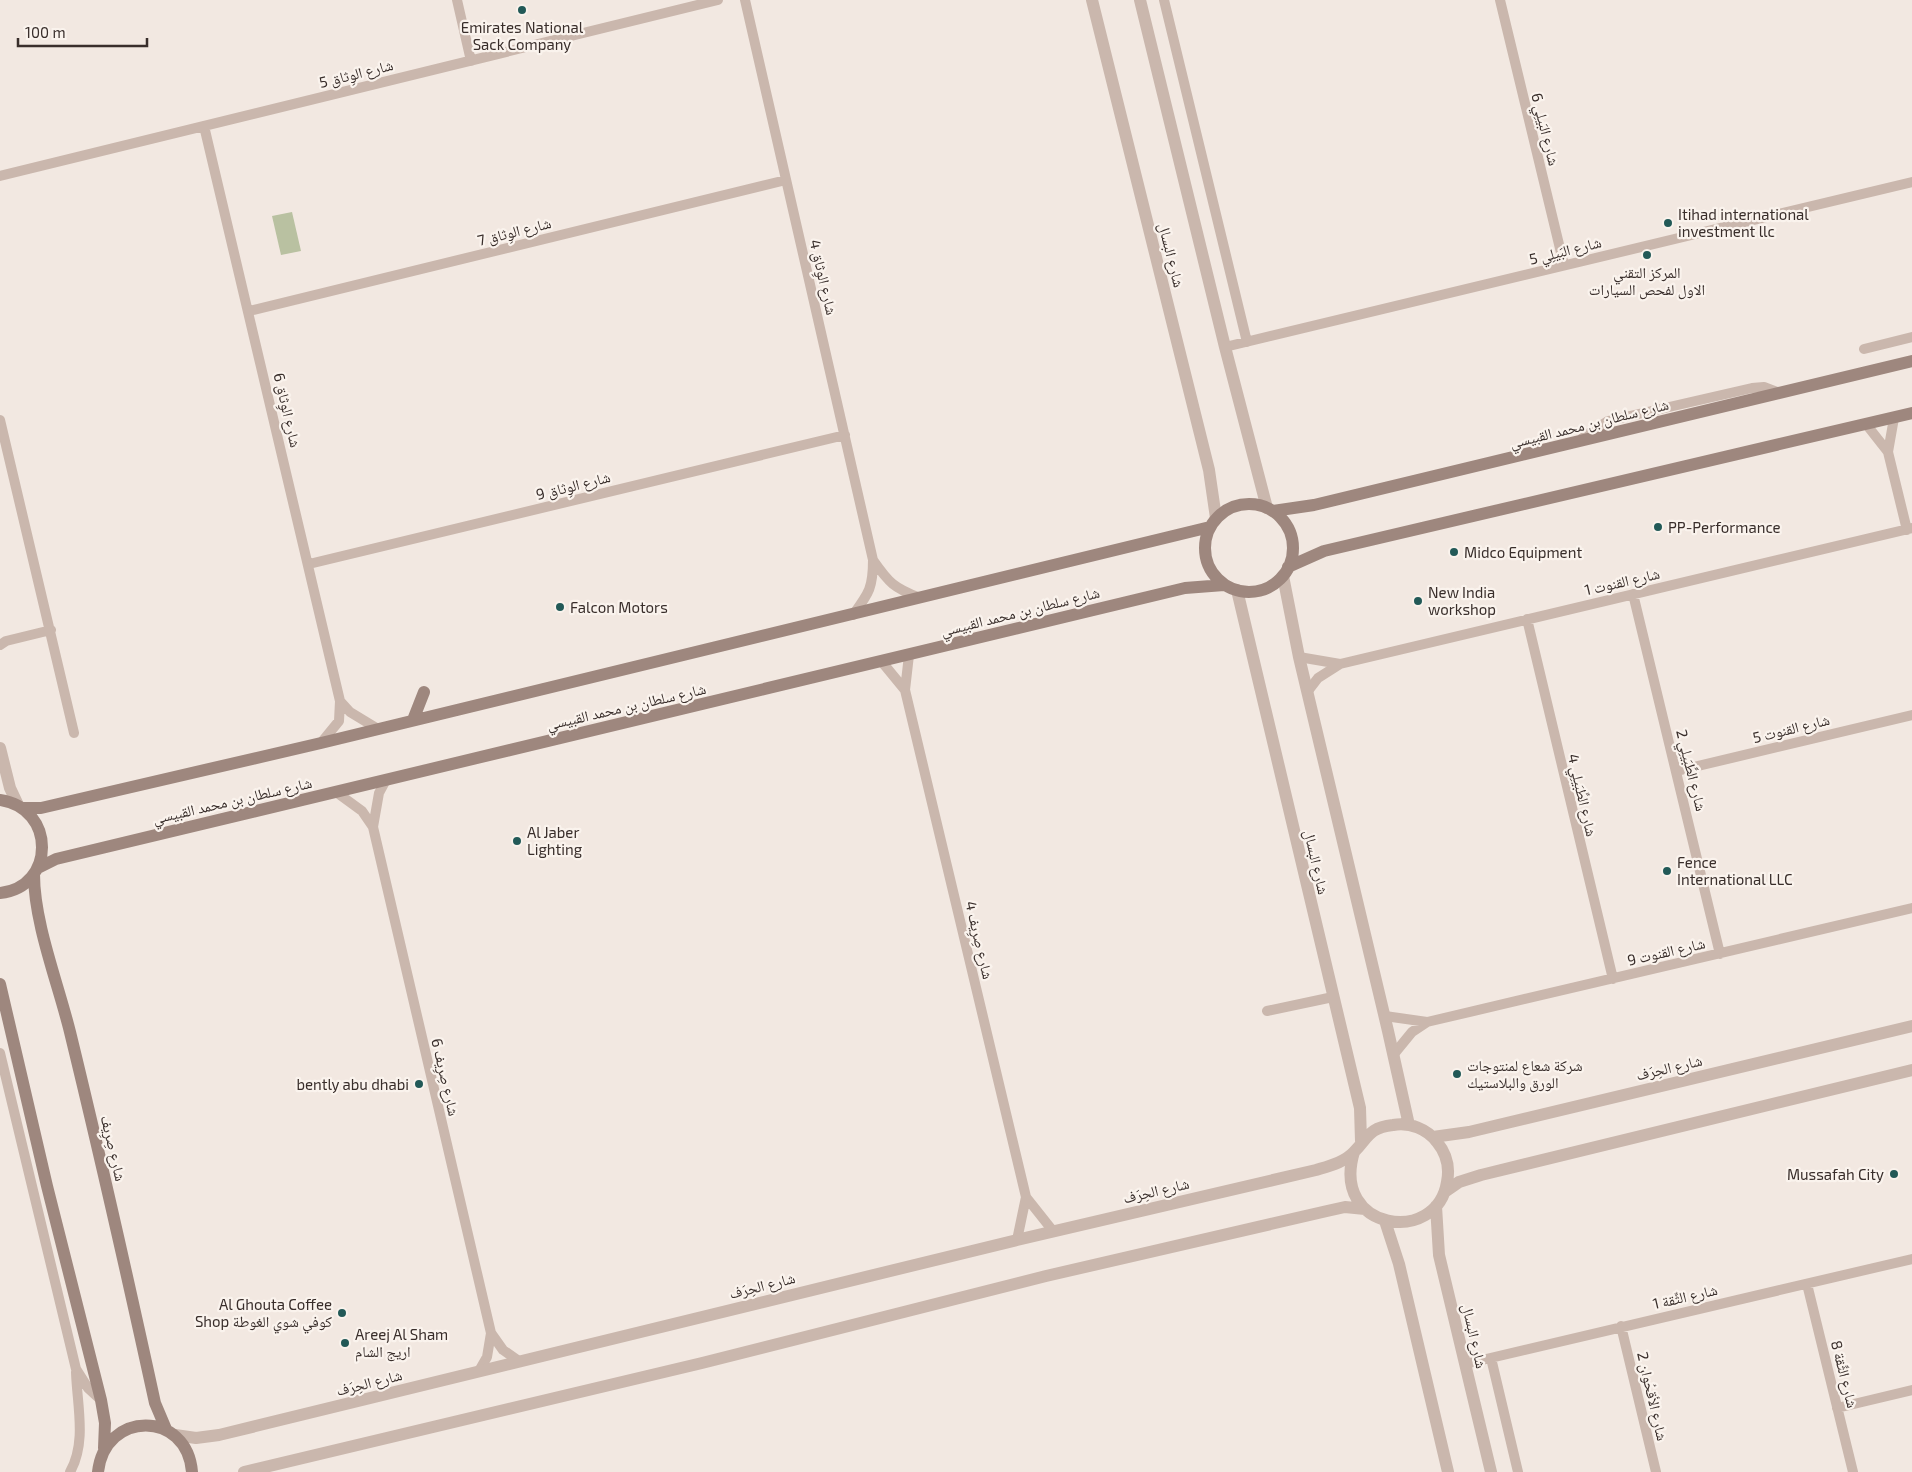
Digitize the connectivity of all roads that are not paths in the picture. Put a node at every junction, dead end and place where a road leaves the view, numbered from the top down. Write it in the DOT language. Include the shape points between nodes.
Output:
graph roads {
  1 [pos="457,0"];
  2 [pos="718,0"];
  3 [pos="745,0"];
  4 [pos="1092,0"];
  5 [pos="1140,0"];
  6 [pos="1164,0"];
  7 [pos="1500,0"];
  8 [pos="471,60"];
  9 [pos="204,126"];
  10 [pos="0,176"];
  11 [pos="786,180"];
  12 [pos="1912,182"];
  13 [pos="1564,265"];
  14 [pos="249,311"];
  15 [pos="1912,337"];
  16 [pos="1247,342"];
  17 [pos="1225,347"];
  18 [pos="1864,349"];
  19 [pos="1912,361"];
  20 [pos="1912,413"];
  21 [pos="1894,418"];
  22 [pos="0,420"];
  23 [pos="1866,424"];
  24 [pos="845,435"];
  25 [pos="1888,452"];
  26 [pos="1270,509"];
  27 [pos="1213,523"];
  28 [pos="1910,529"];
  29 [pos="873,560"];
  30 [pos="309,564"];
  31 [pos="1286,572"];
  32 [pos="1224,585"];
  33 [pos="1237,590"];
  34 [pos="1633,594"];
  35 [pos="920,598"];
  36 [pos="853,615"];
  37 [pos="1527,619"];
  38 [pos="51,630"];
  39 [pos="2,642"];
  40 [pos="908,655"];
  41 [pos="1299,657"];
  42 [pos="882,662"];
  43 [pos="1340,664"];
  44 [pos="905,690"];
  45 [pos="1308,691"];
  46 [pos="424,692"];
  47 [pos="340,701"];
  48 [pos="1912,714"];
  49 [pos="413,720"];
  50 [pos="378,729"];
  51 [pos="74,733"];
  52 [pos="321,743"];
  53 [pos="0,748"];
  54 [pos="1677,771"];
  55 [pos="386,780"];
  56 [pos="336,792"];
  57 [pos="0,800"];
  58 [pos="20,807"];
  59 [pos="373,827"];
  60 [pos="36,871"];
  61 [pos="0,893"];
  62 [pos="1912,908"];
  63 [pos="1720,954"];
  64 [pos="1612,978"];
  65 [pos="0,984"];
  66 [pos="1333,997"];
  67 [pos="1267,1011"];
  68 [pos="1385,1016"];
  69 [pos="1427,1022"];
  70 [pos="1912,1026"];
  71 [pos="0,1052"];
  72 [pos="1394,1054"];
  73 [pos="1912,1070"];
  74 [pos="1408,1125"];
  75 [pos="1433,1137"];
  76 [pos="1358,1147"];
  77 [pos="1446,1191"];
  78 [pos="1026,1198"];
  79 [pos="1436,1206"];
  80 [pos="1365,1209"];
  81 [pos="1385,1220"];
  82 [pos="1053,1231"];
  83 [pos="1017,1240"];
  84 [pos="1912,1259"];
  85 [pos="1807,1284"];
  86 [pos="1621,1326"];
  87 [pos="491,1333"];
  88 [pos="1491,1358"];
  89 [pos="519,1362"];
  90 [pos="1465,1364"];
  91 [pos="76,1369"];
  92 [pos="479,1371"];
  93 [pos="1912,1390"];
  94 [pos="101,1400"];
  95 [pos="1837,1408"];
  96 [pos="171,1432"];
  97 [pos="104,1448"];
  98 [pos="70,1472"];
  99 [pos="98,1472"];
  100 [pos="192,1472"];
  101 [pos="244,1472"];
  102 [pos="1448,1472"];
  103 [pos="1491,1472"];
  104 [pos="1518,1472"];
  105 [pos="1656,1472"];
  106 [pos="1853,1472"];
  1 -- 8 [label="street"];
  2 -- 8 [label="street, شارع الوِثاق 5"];
  3 -- 11 [label="street, شارع الوِثاق 4"];
  4 -- 27 [label="street, شارع البسال" via="1209,470"];
  5 -- 17 [label="street, شارع البسال"];
  6 -- 16 [label="street"];
  7 -- 13 [label="street, شارع البَيلِي 6"];
  8 -- 9 [label="street, شارع الوِثاق 5"];
  9 -- 10 [label="street, شارع الوِثاق 5"];
  9 -- 14 [label="street, شارع الوِثاق 6"];
  11 -- 14 [label="street, شارع الوِثاق 7"];
  11 -- 24 [label="street, شارع الوِثاق 4"];
  12 -- 13 [label="street, شارع البَيلِي 5"];
  13 -- 16 [label="street, شارع البَيلِي 5"];
  14 -- 30 [label="street, شارع الوِثاق 6"];
  15 -- 18 [label="street"];
  16 -- 17 [label="street, شارع البَيلِي 5"];
  17 -- 26 [label="street, شارع البسال"];
  19 -- 26 [label="main road, شارع سلطان بن محمد القبيسي" via="1314,505"];
  20 -- 21 [label="main road"];
  21 -- 23 [label="main road"];
  21 -- 25 [label="street"];
  22 -- 38 [label="street"];
  23 -- 25 [label="street"];
  23 -- 31 [label="main road" via="1324,551"];
  24 -- 29 [label="street, شارع الوِثاق 4"];
  24 -- 30 [label="street, شارع الوِثاق 9"];
  25 -- 28 [label="street"];
  26 -- 27 [label="main road" via="1249,504 1236,506"];
  26 -- 31 [label="main road" via="1286,524 1291,534 1293,546"];
  27 -- 32 [label="main road" via="1205,542 1206,559"];
  27 -- 35 [label="main road"];
  28 -- 34 [label="street, شارع القنوت 1"];
  29 -- 35 [label="street, شارع الوِثاق 4" via="887,581"];
  29 -- 36 [label="street, شارع الوِثاق 4" via="873,583"];
  30 -- 47 [label="street, شارع الوِثاق 6"];
  31 -- 33 [label="main road" via="1264,589"];
  31 -- 41 [label="street, شارع البسال"];
  32 -- 33 [label="main road"];
  32 -- 40 [label="main road, شارع سلطان بن محمد القبيسي" via="1185,588"];
  33 -- 66 [label="street, شارع البسال"];
  34 -- 37 [label="street, شارع القنوت 1"];
  34 -- 54 [label="street, شارع الطِّبَيلِي 2"];
  35 -- 36 [label="main road"];
  36 -- 49 [label="main road"];
  37 -- 43 [label="street, شارع القنوت 1"];
  37 -- 64 [label="street, شارع الطِّبَيلِي 4"];
  38 -- 39 [label="street"];
  38 -- 51 [label="street"];
  40 -- 42 [label="main road, شارع سلطان بن محمد القبيسي"];
  40 -- 44 [label="street, شارع صِرِيف 4"];
  41 -- 43 [label="street, شارع القنوت 1"];
  41 -- 45 [label="street, شارع البسال"];
  42 -- 44 [label="street, شارع صِرِيف 4"];
  42 -- 55 [label="main road, شارع سلطان بن محمد القبيسي"];
  43 -- 45 [label="street, شارع القنوت 1" via="1318,678"];
  44 -- 78 [label="street, شارع صِرِيف 4"];
  45 -- 68 [label="street, شارع البسال"];
  46 -- 49 [label="main road"];
  47 -- 50 [label="street" via="350,712"];
  47 -- 52 [label="street, شارع الوِثاق 6" via="339,721"];
  48 -- 54 [label="street, شارع القنوت 5"];
  49 -- 50 [label="main road"];
  50 -- 52 [label="main road"];
  52 -- 58 [label="main road" via="41,808"];
  53 -- 58 [label="street" via="10,788"];
  54 -- 63 [label="street, شارع الطِّبَيلِي 2"];
  55 -- 56 [label="main road, شارع سلطان بن محمد القبيسي"];
  55 -- 59 [label="street, شارع صِرِيف 6" via="379,793"];
  56 -- 59 [label="street, شارع صِرِيف 6" via="362,811"];
  56 -- 60 [label="main road, شارع سلطان بن محمد القبيسي" via="56,859"];
  57 -- 58 [label="main road"];
  58 -- 60 [label="main road, شارع صِرِيف" via="32,818 43,842"];
  59 -- 87 [label="street, شارع صِرِيف 6"];
  60 -- 61 [label="main road, شارع سلطان بن محمد القبيسي" via="17,889"];
  60 -- 96 [label="main road, شارع صِرِيف" via="38,905 156,1404"];
  62 -- 63 [label="street, شارع القنوت 9"];
  63 -- 64 [label="street, شارع القنوت 9"];
  64 -- 69 [label="street, شارع القنوت 9"];
  65 -- 94 [label="main road"];
  66 -- 67 [label="street"];
  66 -- 76 [label="street, شارع البسال" via="1360,1108"];
  68 -- 69 [label="street, شارع القنوت 9"];
  68 -- 72 [label="street, شارع البسال"];
  69 -- 72 [label="street, شارع القنوت 9" via="1412,1032"];
  70 -- 75 [label="street, شارع الحِرَف" via="1469,1132"];
  71 -- 91 [label="street"];
  72 -- 74 [label="street, شارع البسال"];
  73 -- 77 [label="street" via="1481,1175 1459,1182"];
  74 -- 75 [label="street"];
  74 -- 76 [label="street" via="1396,1124 1371,1132"];
  75 -- 77 [label="street" via="1447,1162"];
  76 -- 80 [label="street" via="1350,1167 1350,1182 1355,1197"];
  76 -- 82 [label="street, شارع الحِرَف" via="1337,1163 1316,1170"];
  77 -- 79 [label="street"];
  78 -- 82 [label="street, شارع صِرِيف 4"];
  78 -- 83 [label="street, شارع صِرِيف 4"];
  79 -- 81 [label="street" via="1418,1219"];
  79 -- 90 [label="street, شارع البسال" via="1439,1255"];
  80 -- 81 [label="street"];
  80 -- 101 [label="street" via="1345,1207 1085,1267 702,1363"];
  81 -- 102 [label="street" via="1399,1264"];
  82 -- 83 [label="street, شارع الحِرَف"];
  83 -- 89 [label="street, شارع الحِرَف"];
  84 -- 85 [label="street, شارع الثِّقة 1"];
  85 -- 86 [label="street, شارع الثِّقة 1"];
  85 -- 95 [label="street, شارع الثِّقة 8"];
  86 -- 88 [label="street, شارع الثِّقة 1"];
  86 -- 105 [label="street, شارع الأقحُوان 2"];
  87 -- 89 [label="street, شارع صِرِيف 6" via="503,1350"];
  87 -- 92 [label="street, شارع صِرِيف 6" via="490,1350"];
  88 -- 90 [label="street, شارع الثِّقة 1"];
  88 -- 104 [label="street"];
  89 -- 92 [label="street, شارع الحِرَف"];
  90 -- 103 [label="street, شارع البسال"];
  91 -- 94 [label="street" via="88,1388"];
  91 -- 98 [label="street" via="80,1435"];
  92 -- 96 [label="street, شارع الحِرَف" via="219,1435 196,1438"];
  93 -- 95 [label="street"];
  94 -- 97 [label="main road"];
  95 -- 106 [label="street, شارع الثِّقة 8"];
  96 -- 97 [label="main road" via="152,1425 126,1429"];
  96 -- 100 [label="main road, شارع صِرِيف" via="185,1447"];
  97 -- 99 [label="main road"];
}
